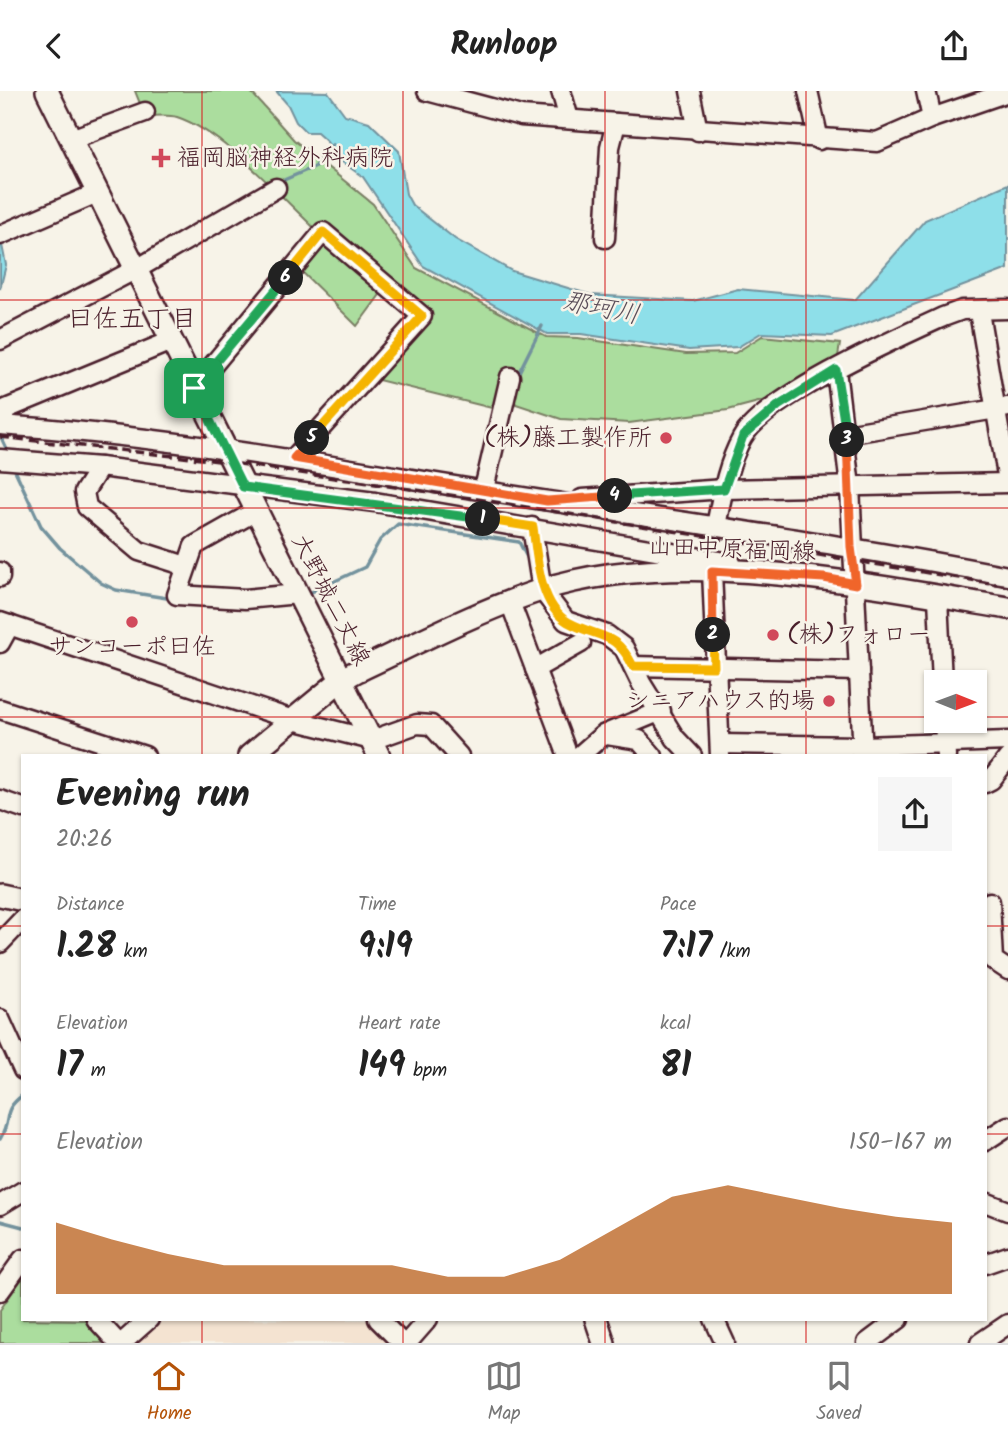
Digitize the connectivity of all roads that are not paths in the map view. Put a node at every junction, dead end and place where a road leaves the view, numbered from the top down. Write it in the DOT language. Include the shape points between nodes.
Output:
graph roads {
  1 [pos="47,91"];
  2 [pos="426,91"];
  3 [pos="561,91"];
  4 [pos="690,91"];
  5 [pos="808,91"];
  6 [pos="926,91"];
  7 [pos="1008,92"];
  8 [pos="145,112"];
  9 [pos="569,118"];
  10 [pos="932,118"];
  11 [pos="616,123"];
  12 [pos="698,131"];
  13 [pos="71,139"];
  14 [pos="818,140"];
  15 [pos="276,188"];
  16 [pos="97,193"];
  17 [pos="2,228"];
  18 [pos="606,238"];
  19 [pos="135,269"];
  20 [pos="1008,309"];
  21 [pos="979,312"];
  22 [pos="0,340"];
  23 [pos="172,341"];
  24 [pos="836,370"];
  25 [pos="510,377"];
  26 [pos="194,388"];
  27 [pos="1002,408"];
  28 [pos="1,425"];
  29 [pos="846,435"];
  30 [pos="223,448"];
  31 [pos="294,458"];
  32 [pos="0,459"];
  33 [pos="100,467"];
  34 [pos="1008,482"];
  35 [pos="850,486"];
  36 [pos="243,487"];
  37 [pos="484,489"];
  38 [pos="724,489"];
  39 [pos="547,501"];
  40 [pos="256,511"];
  41 [pos="716,526"];
  42 [pos="533,527"];
  43 [pos="851,547"];
  44 [pos="186,566"];
  45 [pos="712,571"];
  46 [pos="1008,576"];
  47 [pos="824,578"];
  48 [pos="856,584"];
  49 [pos="542,590"];
  50 [pos="298,594"];
  51 [pos="938,598"];
  52 [pos="510,602"];
  53 [pos="1008,608"];
  54 [pos="5,623"];
  55 [pos="0,643"];
  56 [pos="581,643"];
  57 [pos="633,666"];
  58 [pos="714,667"];
  59 [pos="535,669"];
  60 [pos="941,670"];
  61 [pos="859,671"];
  62 [pos="341,681"];
  63 [pos="0,709"];
  64 [pos="661,711"];
  65 [pos="293,720"];
  66 [pos="603,735"];
  67 [pos="1008,741"];
  68 [pos="376,748"];
  69 [pos="720,750"];
  70 [pos="946,750"];
  71 [pos="863,751"];
  72 [pos="139,754"];
  73 [pos="251,754"];
  74 [pos="457,754"];
  75 [pos="567,754"];
  76 [pos="581,754"];
  77 [pos="651,754"];
  78 [pos="690,754"];
  79 [pos="1008,758"];
  80 [pos="987,782"];
  81 [pos="0,800"];
  82 [pos="21,807"];
  83 [pos="0,895"];
  84 [pos="21,900"];
  85 [pos="990,902"];
  86 [pos="21,921"];
  87 [pos="0,943"];
  88 [pos="995,964"];
  89 [pos="0,1019"];
  90 [pos="11,1038"];
  91 [pos="21,1065"];
  92 [pos="1008,1126"];
  93 [pos="987,1140"];
  94 [pos="21,1192"];
  95 [pos="987,1203"];
  96 [pos="0,1205"];
  97 [pos="1008,1211"];
  98 [pos="1008,1256"];
  99 [pos="21,1262"];
  100 [pos="987,1263"];
  101 [pos="0,1291"];
  102 [pos="98,1321"];
  103 [pos="144,1321"];
  104 [pos="380,1321"];
  105 [pos="426,1321"];
  106 [pos="597,1321"];
  107 [pos="721,1321"];
  108 [pos="896,1321"];
  109 [pos="1008,1324"];
  110 [pos="120,1343"];
  111 [pos="402,1343"];
  112 [pos="407,1343"];
  113 [pos="604,1343"];
  114 [pos="725,1343"];
  115 [pos="867,1343"];
  116 [pos="979,1343"];
  1 -- 13 [label="main road, 大野城二丈線"];
  2 -- 9 [label="street" via="521,116"];
  3 -- 9 [label="street"];
  4 -- 12 [label="street"];
  5 -- 14 [label="street"];
  6 -- 10 [label="street"];
  7 -- 10 [label="street"];
  8 -- 13 [label="street"];
  9 -- 11 [label="street"];
  10 -- 14 [label="street" via="877,142"];
  11 -- 12 [label="street"];
  11 -- 18 [label="street" via="610,146"];
  12 -- 14 [label="street"];
  13 -- 16 [label="main road, 大野城二丈線"];
  15 -- 19 [label="street"];
  16 -- 17 [label="street"];
  16 -- 19 [label="main road, 大野城二丈線"];
  19 -- 22 [label="street"];
  19 -- 23 [label="main road, 大野城二丈線"];
  20 -- 21 [label="street"];
  21 -- 24 [label="street" via="962,310 943,317"];
  21 -- 27 [label="street"];
  23 -- 26 [label="main road, 大野城二丈線"];
  23 -- 28 [label="street" via="6,409"];
  24 -- 29 [label="street"];
  24 -- 38 [label="street" via="778,406 743,436"];
  25 -- 37 [label="street"];
  26 -- 30 [label="main road, 大野城二丈線"];
  26 -- 31 [label="street" via="323,232 422,316"];
  27 -- 29 [label="street"];
  27 -- 34 [label="street"];
  28 -- 30 [label="street"];
  29 -- 35 [label="street"];
  30 -- 31 [label="street"];
  30 -- 36 [label="main road, 大野城二丈線"];
  31 -- 37 [label="street"];
  32 -- 33 [label="street"];
  33 -- 36 [label="street"];
  33 -- 44 [label="street" via="84,492 86,507 139,551"];
  34 -- 35 [label="street"];
  35 -- 38 [label="street"];
  35 -- 43 [label="street"];
  36 -- 40 [label="main road, 大野城二丈線"];
  36 -- 42 [label="street"];
  37 -- 39 [label="street"];
  38 -- 39 [label="street"];
  38 -- 41 [label="street"];
  39 -- 41 [label="street"];
  40 -- 44 [label="street" via="194,546"];
  40 -- 50 [label="main road, 大野城二丈線"];
  41 -- 43 [label="street"];
  42 -- 47 [label="street"];
  42 -- 49 [label="street"];
  43 -- 46 [label="street"];
  43 -- 48 [label="street"];
  44 -- 50 [label="street" via="177,595 275,599"];
  45 -- 47 [label="main road, 山田中原福岡線"];
  45 -- 49 [label="main road, 山田中原福岡線" via="651,572"];
  45 -- 58 [label="street"];
  47 -- 48 [label="main road, 山田中原福岡線"];
  48 -- 51 [label="main road, 山田中原福岡線"];
  48 -- 61 [label="street"];
  49 -- 52 [label="main road, 山田中原福岡線"];
  49 -- 57 [label="street" via="566,621 607,635 624,649"];
  50 -- 62 [label="main road, 大野城二丈線"];
  51 -- 53 [label="main road, 山田中原福岡線"];
  51 -- 60 [label="street"];
  52 -- 59 [label="street"];
  52 -- 62 [label="main road, 山田中原福岡線"];
  54 -- 55 [label="street"];
  54 -- 65 [label="street"];
  56 -- 59 [label="street"];
  57 -- 58 [label="street"];
  57 -- 64 [label="street"];
  58 -- 61 [label="street"];
  58 -- 69 [label="street"];
  59 -- 75 [label="street"];
  61 -- 71 [label="street"];
  62 -- 65 [label="main road, 山田中原福岡線"];
  62 -- 68 [label="main road, 大野城二丈線"];
  63 -- 72 [label="street"];
  64 -- 66 [label="street"];
  64 -- 78 [label="street" via="675,738"];
  65 -- 68 [label="street"];
  65 -- 73 [label="main road, 山田中原福岡線"];
  66 -- 76 [label="street"];
  66 -- 77 [label="street" via="639,740"];
  67 -- 70 [label="street"];
  68 -- 74 [label="street" via="417,724 431,725"];
  69 -- 71 [label="street"];
  70 -- 71 [label="street"];
  79 -- 80 [label="street"];
  81 -- 82 [label="street"];
  83 -- 84 [label="main road"];
  85 -- 88 [label="street"];
  86 -- 87 [label="street"];
  89 -- 90 [label="street"];
  90 -- 91 [label="street"];
  92 -- 93 [label="street"];
  94 -- 96 [label="street"];
  95 -- 97 [label="street"];
  98 -- 100 [label="street"];
  99 -- 101 [label="street"];
  102 -- 110 [label="street"];
  103 -- 110 [label="street"];
  104 -- 111 [label="street"];
  105 -- 112 [label="street"];
  106 -- 113 [label="main road"];
  107 -- 114 [label="street"];
  108 -- 115 [label="street"];
  109 -- 116 [label="street"];
}
